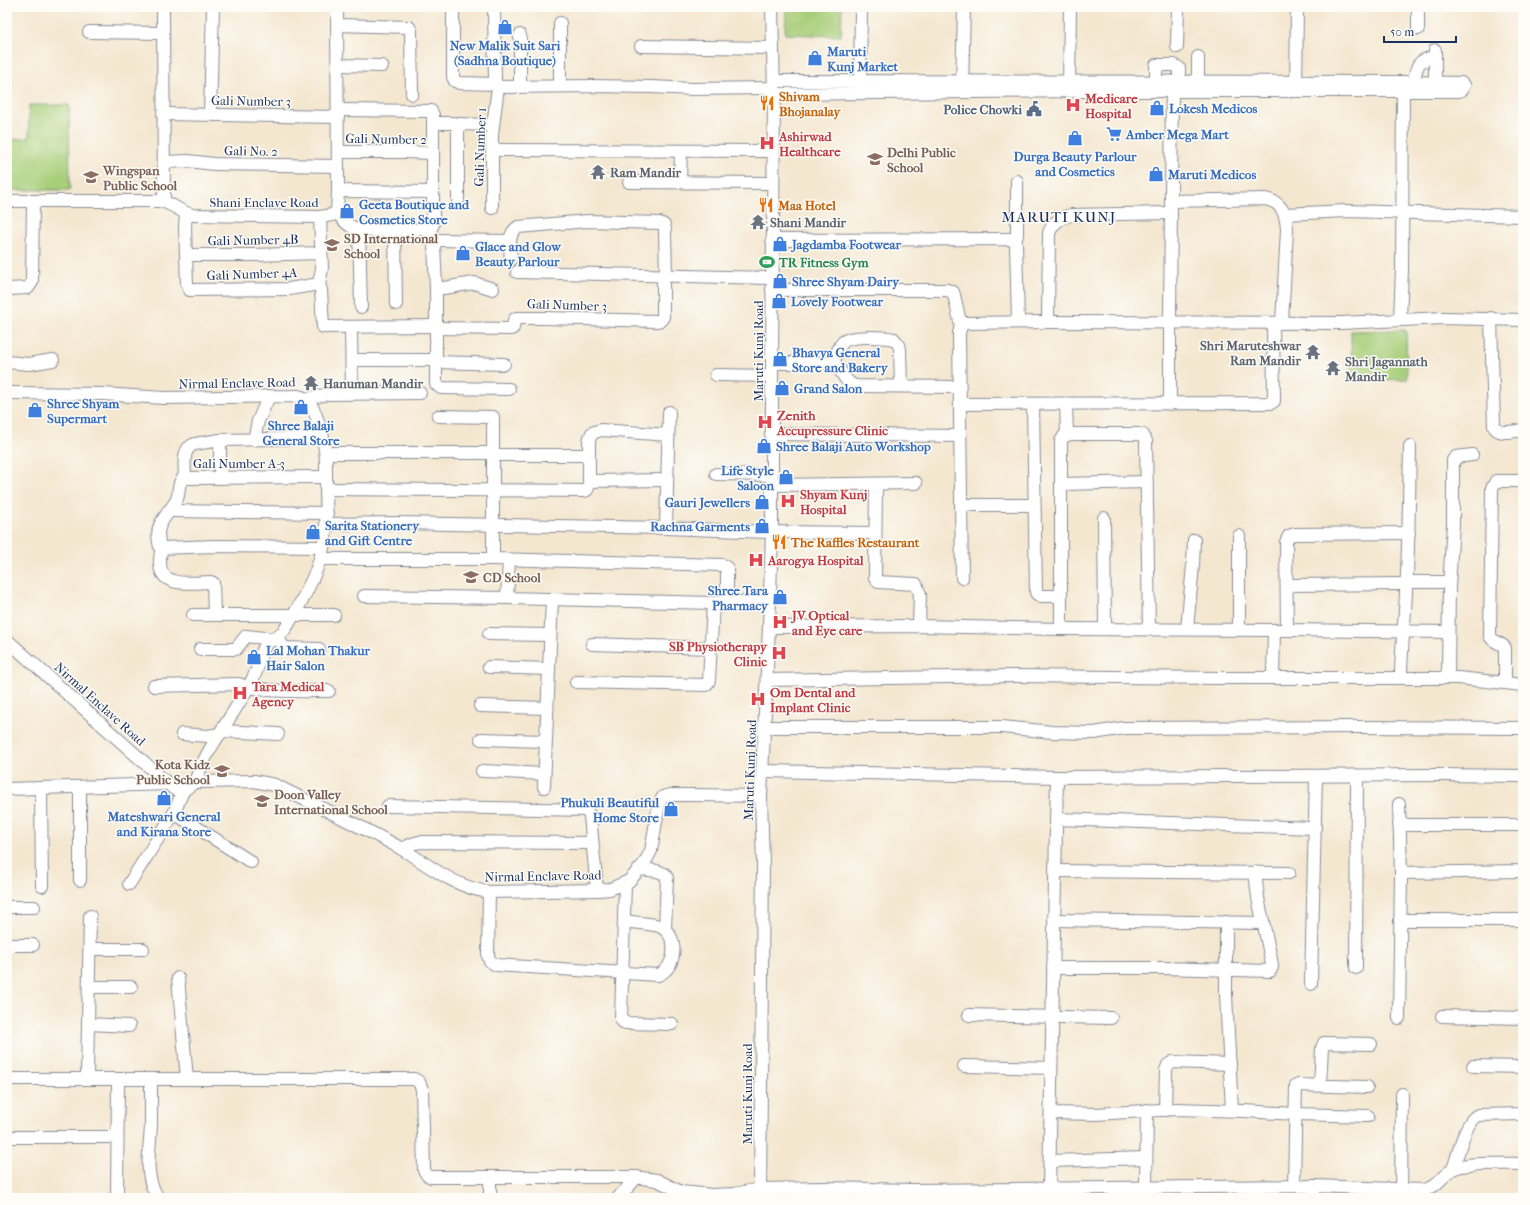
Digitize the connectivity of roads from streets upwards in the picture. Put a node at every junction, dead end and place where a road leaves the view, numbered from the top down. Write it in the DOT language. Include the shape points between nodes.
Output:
graph roads {
  1 [pos="163,7"];
  2 [pos="213,7"];
  3 [pos="338,7"];
  4 [pos="453,7"];
  5 [pos="494,7"];
  6 [pos="772,7"];
  7 [pos="861,7"];
  8 [pos="964,7"];
  9 [pos="1070,7"];
  10 [pos="1178,7"];
  11 [pos="1297,7"];
  12 [pos="1418,7"];
  13 [pos="560,23"];
  14 [pos="337,25"];
  15 [pos="1418,29"];
  16 [pos="90,32"];
  17 [pos="163,33"];
  18 [pos="520,35"];
  19 [pos="641,46"];
  20 [pos="1177,47"];
  21 [pos="772,48"];
  22 [pos="1198,57"];
  23 [pos="338,65"];
  24 [pos="382,66"];
  25 [pos="1156,81"];
  26 [pos="1198,82"];
  27 [pos="1435,82"];
  28 [pos="1174,85"];
  29 [pos="1406,85"];
  30 [pos="497,86"];
  31 [pos="560,86"];
  32 [pos="860,86"];
  33 [pos="962,86"];
  34 [pos="1069,86"];
  35 [pos="520,87"];
  36 [pos="1297,87"];
  37 [pos="774,88"];
  38 [pos="412,94"];
  39 [pos="163,114"];
  40 [pos="210,114"];
  41 [pos="338,114"];
  42 [pos="433,123"];
  43 [pos="458,124"];
  44 [pos="493,124"];
  45 [pos="492,150"];
  46 [pos="681,151"];
  47 [pos="774,151"];
  48 [pos="338,152"];
  49 [pos="433,154"];
  50 [pos="164,162"];
  51 [pos="338,166"];
  52 [pos="1017,181"];
  53 [pos="628,182"];
  54 [pos="680,182"];
  55 [pos="773,183"];
  56 [pos="338,191"];
  57 [pos="432,192"];
  58 [pos="7,201"];
  59 [pos="33,201"];
  60 [pos="164,201"];
  61 [pos="458,201"];
  62 [pos="1171,207"];
  63 [pos="492,208"];
  64 [pos="337,212"];
  65 [pos="1402,212"];
  66 [pos="186,214"];
  67 [pos="1285,214"];
  68 [pos="1523,216"];
  69 [pos="320,217"];
  70 [pos="359,229"];
  71 [pos="395,230"];
  72 [pos="432,236"];
  73 [pos="510,240"];
  74 [pos="772,240"];
  75 [pos="1015,242"];
  76 [pos="321,253"];
  77 [pos="186,255"];
  78 [pos="511,259"];
  79 [pos="517,272"];
  80 [pos="664,276"];
  81 [pos="318,284"];
  82 [pos="772,284"];
  83 [pos="436,288"];
  84 [pos="7,289"];
  85 [pos="493,289"];
  86 [pos="396,304"];
  87 [pos="361,307"];
  88 [pos="1491,318"];
  89 [pos="1400,320"];
  90 [pos="1523,320"];
  91 [pos="1018,322"];
  92 [pos="1048,322"];
  93 [pos="1170,323"];
  94 [pos="1277,323"];
  95 [pos="961,326"];
  96 [pos="351,327"];
  97 [pos="436,327"];
  98 [pos="53,360"];
  99 [pos="352,360"];
  100 [pos="436,361"];
  101 [pos="7,362"];
  102 [pos="772,363"];
  103 [pos="833,363"];
  104 [pos="504,364"];
  105 [pos="716,375"];
  106 [pos="772,376"];
  107 [pos="901,386"];
  108 [pos="959,387"];
  109 [pos="509,389"];
  110 [pos="7,393"];
  111 [pos="420,393"];
  112 [pos="352,394"];
  113 [pos="269,396"];
  114 [pos="306,399"];
  115 [pos="960,404"];
  116 [pos="1033,404"];
  117 [pos="1066,404"];
  118 [pos="1170,404"];
  119 [pos="669,412"];
  120 [pos="438,416"];
  121 [pos="1523,430"];
  122 [pos="771,434"];
  123 [pos="668,435"];
  124 [pos="1067,435"];
  125 [pos="960,436"];
  126 [pos="323,438"];
  127 [pos="220,440"];
  128 [pos="254,440"];
  129 [pos="1410,446"];
  130 [pos="326,454"];
  131 [pos="494,454"];
  132 [pos="589,455"];
  133 [pos="1472,455"];
  134 [pos="716,474"];
  135 [pos="184,478"];
  136 [pos="220,478"];
  137 [pos="667,480"];
  138 [pos="772,480"];
  139 [pos="589,481"];
  140 [pos="1523,481"];
  141 [pos="1147,482"];
  142 [pos="326,483"];
  143 [pos="916,483"];
  144 [pos="876,484"];
  145 [pos="1061,484"];
  146 [pos="493,490"];
  147 [pos="1034,504"];
  148 [pos="961,505"];
  149 [pos="168,512"];
  150 [pos="326,518"];
  151 [pos="1104,518"];
  152 [pos="493,526"];
  153 [pos="666,528"];
  154 [pos="772,532"];
  155 [pos="875,533"];
  156 [pos="1409,533"];
  157 [pos="1239,536"];
  158 [pos="1194,540"];
  159 [pos="161,550"];
  160 [pos="322,553"];
  161 [pos="493,559"];
  162 [pos="509,560"];
  163 [pos="962,578"];
  164 [pos="1449,582"];
  165 [pos="1406,583"];
  166 [pos="1287,585"];
  167 [pos="364,596"];
  168 [pos="1061,596"];
  169 [pos="507,598"];
  170 [pos="552,599"];
  171 [pos="770,601"];
  172 [pos="727,602"];
  173 [pos="712,603"];
  174 [pos="193,615"];
  175 [pos="214,615"];
  176 [pos="294,615"];
  177 [pos="334,615"];
  178 [pos="919,626"];
  179 [pos="769,627"];
  180 [pos="1061,629"];
  181 [pos="1105,629"];
  182 [pos="1149,629"];
  183 [pos="1187,629"];
  184 [pos="1239,629"];
  185 [pos="1274,630"];
  186 [pos="1287,630"];
  187 [pos="1403,632"];
  188 [pos="1448,632"];
  189 [pos="489,634"];
  190 [pos="550,635"];
  191 [pos="276,638"];
  192 [pos="7,640"];
  193 [pos="592,644"];
  194 [pos="711,648"];
  195 [pos="200,649"];
  196 [pos="318,649"];
  197 [pos="489,667"];
  198 [pos="549,669"];
  199 [pos="1273,678"];
  200 [pos="1401,678"];
  201 [pos="1448,678"];
  202 [pos="767,680"];
  203 [pos="576,682"];
  204 [pos="1505,683"];
  205 [pos="1523,685"];
  206 [pos="154,686"];
  207 [pos="247,688"];
  208 [pos="329,691"];
  209 [pos="480,706"];
  210 [pos="547,708"];
  211 [pos="765,727"];
  212 [pos="1523,728"];
  213 [pos="221,733"];
  214 [pos="182,734"];
  215 [pos="278,734"];
  216 [pos="481,740"];
  217 [pos="545,741"];
  218 [pos="482,771"];
  219 [pos="763,771"];
  220 [pos="544,774"];
  221 [pos="1316,776"];
  222 [pos="1357,776"];
  223 [pos="1523,776"];
  224 [pos="1057,777"];
  225 [pos="195,782"];
  226 [pos="169,784"];
  227 [pos="80,787"];
  228 [pos="544,787"];
  229 [pos="41,788"];
  230 [pos="7,789"];
  231 [pos="183,791"];
  232 [pos="761,796"];
  233 [pos="1399,804"];
  234 [pos="388,806"];
  235 [pos="174,813"];
  236 [pos="1056,819"];
  237 [pos="1399,825"];
  238 [pos="1523,825"];
  239 [pos="1314,828"];
  240 [pos="592,842"];
  241 [pos="402,849"];
  242 [pos="251,862"];
  243 [pos="640,870"];
  244 [pos="1055,871"];
  245 [pos="1523,871"];
  246 [pos="1255,872"];
  247 [pos="1289,873"];
  248 [pos="1401,873"];
  249 [pos="80,880"];
  250 [pos="625,883"];
  251 [pos="129,884"];
  252 [pos="42,886"];
  253 [pos="597,890"];
  254 [pos="489,892"];
  255 [pos="7,907"];
  256 [pos="34,907"];
  257 [pos="90,916"];
  258 [pos="1054,920"];
  259 [pos="1400,920"];
  260 [pos="1523,920"];
  261 [pos="624,921"];
  262 [pos="1226,922"];
  263 [pos="1263,923"];
  264 [pos="665,930"];
  265 [pos="7,945"];
  266 [pos="33,946"];
  267 [pos="90,949"];
  268 [pos="143,949"];
  269 [pos="1053,968"];
  270 [pos="1356,968"];
  271 [pos="1226,970"];
  272 [pos="622,973"];
  273 [pos="178,978"];
  274 [pos="1311,984"];
  275 [pos="89,987"];
  276 [pos="131,987"];
  277 [pos="968,1015"];
  278 [pos="1442,1016"];
  279 [pos="1052,1018"];
  280 [pos="1111,1018"];
  281 [pos="1399,1018"];
  282 [pos="1523,1018"];
  283 [pos="88,1024"];
  284 [pos="672,1024"];
  285 [pos="129,1026"];
  286 [pos="1371,1044"];
  287 [pos="1230,1064"];
  288 [pos="964,1066"];
  289 [pos="1473,1066"];
  290 [pos="1523,1067"];
  291 [pos="1051,1068"];
  292 [pos="87,1078"];
  293 [pos="7,1079"];
  294 [pos="118,1079"];
  295 [pos="151,1079"];
  296 [pos="187,1079"];
  297 [pos="1320,1085"];
  298 [pos="1367,1087"];
  299 [pos="1402,1094"];
  300 [pos="1147,1110"];
  301 [pos="1165,1110"];
  302 [pos="1232,1110"];
  303 [pos="1051,1113"];
  304 [pos="1296,1114"];
  305 [pos="1523,1114"];
  306 [pos="1368,1116"];
  307 [pos="7,1137"];
  308 [pos="117,1137"];
  309 [pos="1146,1158"];
  310 [pos="1050,1161"];
  311 [pos="1523,1164"];
  312 [pos="1453,1169"];
  313 [pos="490,1177"];
  314 [pos="637,1177"];
  315 [pos="1294,1186"];
  316 [pos="1314,1186"];
  317 [pos="1049,1189"];
  318 [pos="1141,1191"];
  319 [pos="1062,1193"];
  320 [pos="1094,1193"];
  321 [pos="1186,1193"];
  322 [pos="677,1194"];
  323 [pos="760,1194"];
  324 [pos="857,1194"];
  325 [pos="912,1194"];
  326 [pos="963,1194"];
  327 [pos="1401,1194"];
  328 [pos="715,1196"];
  329 [pos="116,1198"];
  330 [pos="158,1198"];
  331 [pos="490,1198"];
  332 [pos="618,1198"];
  333 [pos="1314,1198"];
  1 -- 17 [label="street"];
  2 -- 40 [label="street"];
  3 -- 14 [label="street, Shani Enclave Road"];
  4 -- 30 [label="street" via="455,81"];
  5 -- 30 [label="street, Gali Number 1"];
  6 -- 21 [label="street, Maruti Kunj Road"];
  7 -- 32 [label="street"];
  8 -- 33 [label="street"];
  9 -- 34 [label="street"];
  10 -- 20 [label="street"];
  11 -- 36 [label="street"];
  12 -- 15 [label="street"];
  13 -- 31 [label="street"];
  14 -- 23 [label="street, Shani Enclave Road"];
  14 -- 38 [label="street" via="409,27"];
  16 -- 17 [label="street"];
  17 -- 39 [label="street"];
  18 -- 35 [label="street"];
  19 -- 21 [label="street"];
  21 -- 37 [label="street, Maruti Kunj Road"];
  22 -- 26 [label="street"];
  23 -- 24 [label="street"];
  23 -- 41 [label="street, Shani Enclave Road"];
  25 -- 28 [label="street"];
  25 -- 28 [label="street" via="1156,65 1176,65 1179,68"];
  25 -- 34 [label="street"];
  26 -- 28 [label="street"];
  26 -- 36 [label="street"];
  27 -- 29 [label="street"];
  27 -- 29 [label="street" via="1435,54 1418,65"];
  27 -- 29 [label="street" via="1464,85 1463,89 1458,91"];
  28 -- 34 [label="street"];
  28 -- 36 [label="street"];
  28 -- 62 [label="street"];
  29 -- 36 [label="street"];
  29 -- 65 [label="street"];
  30 -- 35 [label="street"];
  30 -- 44 [label="street, Gali Number 1"];
  31 -- 35 [label="street"];
  31 -- 37 [label="street"];
  32 -- 33 [label="street"];
  32 -- 37 [label="street"];
  33 -- 34 [label="street"];
  37 -- 47 [label="street, Maruti Kunj Road"];
  39 -- 40 [label="street, Gali Number 3"];
  39 -- 50 [label="street"];
  40 -- 41 [label="street, Gali Number 3"];
  41 -- 42 [label="street, Gali Number 3" via="430,111"];
  41 -- 48 [label="street, Shani Enclave Road"];
  42 -- 43 [label="street, Gali Number 2"];
  42 -- 49 [label="street"];
  43 -- 44 [label="street, Gali Number 2"];
  43 -- 61 [label="street"];
  44 -- 45 [label="street, Gali Number 1"];
  45 -- 46 [label="street"];
  45 -- 63 [label="street, Gali Number 1"];
  46 -- 47 [label="street"];
  46 -- 54 [label="street"];
  47 -- 55 [label="street, Maruti Kunj Road"];
  48 -- 49 [label="street, Gali Number 2"];
  48 -- 51 [label="street, Shani Enclave Road"];
  49 -- 57 [label="street"];
  50 -- 51 [label="street, Gali No. 2"];
  50 -- 60 [label="street"];
  51 -- 56 [label="street, Shani Enclave Road"];
  52 -- 75 [label="street"];
  53 -- 54 [label="street"];
  54 -- 55 [label="street"];
  55 -- 74 [label="street, Maruti Kunj Road"];
  56 -- 57 [label="street"];
  56 -- 64 [label="street, Shani Enclave Road"];
  57 -- 72 [label="street"];
  58 -- 59 [label="street"];
  59 -- 60 [label="street"];
  59 -- 84 [label="street" via="32,282 28,288"];
  60 -- 66 [label="street, Shani Enclave Road"];
  62 -- 67 [label="street" via="1265,199 1279,204"];
  62 -- 92 [label="street" via="1071,215 1057,220 1049,233"];
  62 -- 93 [label="street"];
  64 -- 69 [label="street, Shani Enclave Road"];
  64 -- 70 [label="street" via="347,224"];
  65 -- 67 [label="street"];
  65 -- 68 [label="street"];
  65 -- 89 [label="street"];
  66 -- 69 [label="street, Shani Enclave Road"];
  66 -- 77 [label="street"];
  67 -- 94 [label="street" via="1286,250"];
  69 -- 76 [label="street"];
  70 -- 71 [label="street"];
  70 -- 87 [label="street"];
  71 -- 72 [label="street" via="425,230"];
  71 -- 86 [label="street"];
  72 -- 73 [label="street"];
  72 -- 83 [label="street"];
  73 -- 78 [label="street"];
  73 -- 80 [label="street" via="515,229 525,226 612,221 660,222 665,228"];
  74 -- 75 [label="street" via="1011,239"];
  74 -- 82 [label="street, Maruti Kunj Road"];
  75 -- 91 [label="street"];
  76 -- 77 [label="street, Gali Number 4B"];
  76 -- 81 [label="street" via="321,274"];
  77 -- 81 [label="street, Gali Number 4A" via="187,287 191,290 298,288"];
  79 -- 80 [label="street"];
  80 -- 82 [label="street"];
  80 -- 97 [label="street, Gali Number 3" via="663,317 657,322 516,318 511,329"];
  81 -- 96 [label="street" via="321,290 322,327"];
  82 -- 95 [label="street" via="951,291"];
  82 -- 102 [label="street, Maruti Kunj Road"];
  83 -- 85 [label="street" via="474,284"];
  83 -- 97 [label="street"];
  88 -- 89 [label="street"];
  88 -- 90 [label="street"];
  88 -- 121 [label="street" via="1494,426 1500,432"];
  89 -- 94 [label="street"];
  91 -- 92 [label="street"];
  91 -- 95 [label="street" via="970,322"];
  92 -- 93 [label="street"];
  93 -- 94 [label="street"];
  93 -- 118 [label="street"];
  94 -- 118 [label="street" via="1273,403"];
  95 -- 108 [label="street"];
  96 -- 97 [label="street"];
  96 -- 99 [label="street"];
  97 -- 100 [label="street"];
  98 -- 101 [label="street" via="29,364"];
  99 -- 100 [label="street"];
  99 -- 112 [label="street"];
  100 -- 104 [label="street"];
  100 -- 109 [label="street" via="436,384 439,387"];
  102 -- 103 [label="street"];
  102 -- 106 [label="street, Maruti Kunj Road"];
  103 -- 107 [label="street" via="851,385"];
  103 -- 107 [label="street" via="841,344 847,340 894,339 900,349"];
  105 -- 106 [label="street"];
  106 -- 122 [label="street, Maruti Kunj Road"];
  107 -- 108 [label="street"];
  108 -- 115 [label="street"];
  110 -- 113 [label="street, Nirmal Enclave Road" via="102,394 164,398"];
  111 -- 112 [label="street"];
  112 -- 114 [label="street" via="321,395"];
  113 -- 114 [label="street, Nirmal Enclave Road" via="298,396"];
  113 -- 128 [label="street" via="256,426"];
  114 -- 126 [label="street, Nirmal Enclave Road" via="318,420"];
  115 -- 116 [label="street"];
  115 -- 125 [label="street"];
  116 -- 117 [label="street"];
  116 -- 147 [label="street"];
  117 -- 118 [label="street"];
  117 -- 124 [label="street"];
  119 -- 123 [label="street"];
  120 -- 131 [label="street" via="493,417"];
  122 -- 125 [label="street"];
  122 -- 138 [label="street, Maruti Kunj Road"];
  123 -- 132 [label="street" via="596,431 589,440"];
  123 -- 137 [label="street"];
  124 -- 141 [label="street" via="1143,435 1146,441"];
  124 -- 145 [label="street" via="1061,441"];
  125 -- 148 [label="street"];
  126 -- 128 [label="street"];
  126 -- 130 [label="street, Nirmal Enclave Road"];
  127 -- 128 [label="street"];
  127 -- 135 [label="street" via="195,444 188,448 185,455"];
  127 -- 136 [label="street"];
  129 -- 156 [label="street"];
  130 -- 131 [label="street"];
  130 -- 142 [label="street, Nirmal Enclave Road"];
  131 -- 132 [label="street"];
  131 -- 146 [label="street"];
  132 -- 139 [label="street"];
  133 -- 164 [label="street" via="1453,458 1453,524"];
  134 -- 138 [label="street"];
  135 -- 136 [label="street, Gali Number A-3"];
  135 -- 149 [label="street, Gali Number A-3" via="181,479 177,498"];
  136 -- 142 [label="street, Gali Number A-3"];
  137 -- 139 [label="street"];
  137 -- 153 [label="street"];
  138 -- 144 [label="street"];
  138 -- 154 [label="street, Maruti Kunj Road"];
  139 -- 146 [label="street, Gali Number A-3" via="588,488 584,491"];
  140 -- 204 [label="street" via="1496,481 1492,488 1490,636 1505,648"];
  141 -- 145 [label="street"];
  141 -- 182 [label="street"];
  142 -- 146 [label="street, Gali Number A-3"];
  142 -- 150 [label="street, Nirmal Enclave Road"];
  143 -- 144 [label="street"];
  144 -- 155 [label="street"];
  145 -- 168 [label="street"];
  146 -- 152 [label="street"];
  147 -- 148 [label="street"];
  147 -- 168 [label="street" via="1036,592 1041,596"];
  148 -- 163 [label="street"];
  149 -- 150 [label="street"];
  149 -- 159 [label="street, Gali Number A-3" via="158,532"];
  150 -- 152 [label="street"];
  150 -- 160 [label="street, Nirmal Enclave Road"];
  151 -- 181 [label="street"];
  152 -- 153 [label="street"];
  152 -- 161 [label="street"];
  153 -- 154 [label="street"];
  154 -- 155 [label="street"];
  154 -- 171 [label="street, Maruti Kunj Road"];
  155 -- 178 [label="street" via="875,578 878,582 916,584 920,594"];
  156 -- 165 [label="street"];
  156 -- 166 [label="street" via="1292,534 1286,542"];
  157 -- 184 [label="street"];
  158 -- 183 [label="street"];
  159 -- 160 [label="street" via="163,547 215,546"];
  159 -- 175 [label="street, Gali Number A-3" via="162,572 169,580 213,584"];
  160 -- 161 [label="street"];
  160 -- 176 [label="street, Nirmal Enclave Road"];
  161 -- 162 [label="street"];
  162 -- 169 [label="street"];
  162 -- 172 [label="street" via="723,565 727,568"];
  164 -- 165 [label="street"];
  164 -- 188 [label="street"];
  165 -- 166 [label="street"];
  165 -- 187 [label="street"];
  166 -- 186 [label="street"];
  167 -- 169 [label="street"];
  168 -- 180 [label="street"];
  169 -- 170 [label="street"];
  170 -- 173 [label="street"];
  170 -- 190 [label="street"];
  171 -- 172 [label="street"];
  171 -- 179 [label="street, Maruti Kunj Road"];
  172 -- 173 [label="street"];
  173 -- 194 [label="street"];
  174 -- 175 [label="street"];
  175 -- 176 [label="street"];
  176 -- 177 [label="street"];
  176 -- 191 [label="street, Nirmal Enclave Road" via="285,630"];
  178 -- 179 [label="street"];
  178 -- 180 [label="street"];
  179 -- 202 [label="street, Maruti Kunj Road"];
  180 -- 181 [label="street"];
  181 -- 182 [label="street"];
  182 -- 183 [label="street"];
  183 -- 184 [label="street"];
  184 -- 185 [label="street"];
  185 -- 186 [label="street"];
  185 -- 199 [label="street"];
  186 -- 187 [label="street"];
  187 -- 188 [label="street"];
  187 -- 200 [label="street"];
  188 -- 201 [label="street"];
  189 -- 190 [label="street"];
  190 -- 198 [label="street"];
  191 -- 195 [label="street" via="246,636 236,649"];
  191 -- 196 [label="street" via="284,648"];
  191 -- 207 [label="street, Nirmal Enclave Road" via="263,649 255,674"];
  192 -- 226 [label="street, Nirmal Enclave Road"];
  193 -- 194 [label="street"];
  194 -- 203 [label="street" via="710,681 706,685"];
  197 -- 198 [label="street"];
  198 -- 210 [label="street"];
  199 -- 200 [label="street"];
  199 -- 202 [label="street" via="1012,676"];
  200 -- 201 [label="street"];
  201 -- 204 [label="street"];
  202 -- 211 [label="street, Maruti Kunj Road"];
  204 -- 205 [label="street"];
  206 -- 207 [label="street" via="239,684"];
  207 -- 208 [label="street"];
  207 -- 213 [label="street, Nirmal Enclave Road"];
  209 -- 210 [label="street"];
  210 -- 217 [label="street"];
  211 -- 212 [label="street" via="1002,727 1094,733 1124,728"];
  211 -- 219 [label="street, Maruti Kunj Road"];
  213 -- 214 [label="street" via="208,736"];
  213 -- 215 [label="street"];
  213 -- 225 [label="street, Nirmal Enclave Road"];
  216 -- 217 [label="street"];
  217 -- 220 [label="street"];
  218 -- 220 [label="street"];
  219 -- 224 [label="street"];
  219 -- 232 [label="street, Maruti Kunj Road"];
  220 -- 228 [label="street"];
  221 -- 222 [label="street"];
  221 -- 224 [label="street"];
  221 -- 239 [label="street"];
  222 -- 223 [label="street"];
  222 -- 270 [label="street"];
  224 -- 236 [label="street"];
  225 -- 231 [label="street, Nirmal Enclave Road"];
  225 -- 241 [label="street, Nirmal Enclave Road" via="254,781 275,784"];
  226 -- 227 [label="street"];
  226 -- 231 [label="street, Nirmal Enclave Road" via="174,789"];
  227 -- 229 [label="street"];
  227 -- 249 [label="street"];
  229 -- 230 [label="street"];
  229 -- 252 [label="street"];
  231 -- 235 [label="street"];
  232 -- 243 [label="street, Nirmal Enclave Road" via="664,797 659,804 651,851"];
  232 -- 323 [label="street, Maruti Kunj Road" via="763,864"];
  233 -- 237 [label="street"];
  234 -- 240 [label="street" via="582,809 590,816"];
  235 -- 242 [label="street"];
  235 -- 251 [label="street"];
  236 -- 239 [label="street"];
  236 -- 244 [label="street"];
  237 -- 238 [label="street"];
  237 -- 248 [label="street"];
  239 -- 274 [label="street"];
  240 -- 241 [label="street" via="419,842"];
  240 -- 253 [label="street"];
  241 -- 254 [label="street, Nirmal Enclave Road" via="459,884"];
  243 -- 250 [label="street, Nirmal Enclave Road"];
  243 -- 264 [label="street" via="657,871 665,874 667,878"];
  244 -- 246 [label="street"];
  244 -- 258 [label="street"];
  245 -- 248 [label="street"];
  246 -- 247 [label="street"];
  246 -- 263 [label="street"];
  248 -- 259 [label="street"];
  250 -- 253 [label="street, Nirmal Enclave Road" via="610,889"];
  250 -- 261 [label="street"];
  253 -- 254 [label="street, Nirmal Enclave Road"];
  254 -- 272 [label="street" via="488,956 492,964"];
  255 -- 256 [label="street"];
  257 -- 267 [label="street"];
  258 -- 262 [label="street"];
  258 -- 269 [label="street"];
  259 -- 260 [label="street"];
  259 -- 281 [label="street"];
  261 -- 264 [label="street" via="659,926"];
  261 -- 272 [label="street"];
  262 -- 263 [label="street"];
  262 -- 271 [label="street"];
  263 -- 271 [label="street" via="1272,969"];
  264 -- 272 [label="street" via="673,944 671,964 666,970 658,974"];
  265 -- 266 [label="street"];
  267 -- 268 [label="street"];
  267 -- 275 [label="street"];
  269 -- 271 [label="street"];
  269 -- 279 [label="street"];
  271 -- 287 [label="street"];
  272 -- 284 [label="street" via="623,1022"];
  273 -- 296 [label="street"];
  275 -- 276 [label="street"];
  275 -- 283 [label="street"];
  277 -- 279 [label="street"];
  278 -- 282 [label="street"];
  279 -- 280 [label="street"];
  279 -- 291 [label="street"];
  283 -- 285 [label="street"];
  283 -- 292 [label="street"];
  286 -- 297 [label="street" via="1324,1043"];
  287 -- 301 [label="street" via="1173,1062 1168,1065"];
  287 -- 302 [label="street"];
  288 -- 291 [label="street"];
  289 -- 290 [label="street"];
  291 -- 303 [label="street"];
  292 -- 293 [label="street"];
  292 -- 294 [label="street"];
  294 -- 295 [label="street"];
  294 -- 308 [label="street"];
  295 -- 296 [label="street"];
  295 -- 330 [label="street" via="148,1170 151,1185"];
  296 -- 313 [label="street" via="414,1080 419,1082 422,1089 425,1173 436,1178"];
  297 -- 298 [label="street"];
  297 -- 304 [label="street" via="1296,1085"];
  299 -- 327 [label="street"];
  300 -- 301 [label="street"];
  300 -- 303 [label="street" via="1096,1114"];
  300 -- 309 [label="street"];
  301 -- 302 [label="street"];
  302 -- 304 [label="street"];
  303 -- 310 [label="street"];
  304 -- 306 [label="street"];
  304 -- 315 [label="street"];
  305 -- 312 [label="street" via="1473,1117 1467,1126"];
  307 -- 308 [label="street"];
  308 -- 329 [label="street"];
  309 -- 310 [label="street"];
  309 -- 318 [label="street"];
  310 -- 317 [label="street"];
  311 -- 312 [label="street" via="1466,1166"];
  312 -- 327 [label="street" via="1433,1188"];
  313 -- 314 [label="street"];
  313 -- 331 [label="street"];
  314 -- 322 [label="street" via="657,1180"];
  314 -- 332 [label="street"];
  315 -- 316 [label="street"];
  315 -- 321 [label="street"];
  316 -- 327 [label="street"];
  316 -- 333 [label="street"];
  317 -- 319 [label="street"];
  317 -- 326 [label="street"];
  318 -- 320 [label="street"];
  318 -- 321 [label="street"];
  319 -- 320 [label="street"];
  322 -- 328 [label="street"];
  323 -- 324 [label="street"];
  323 -- 328 [label="street"];
  324 -- 325 [label="street"];
  325 -- 326 [label="street"];
}
